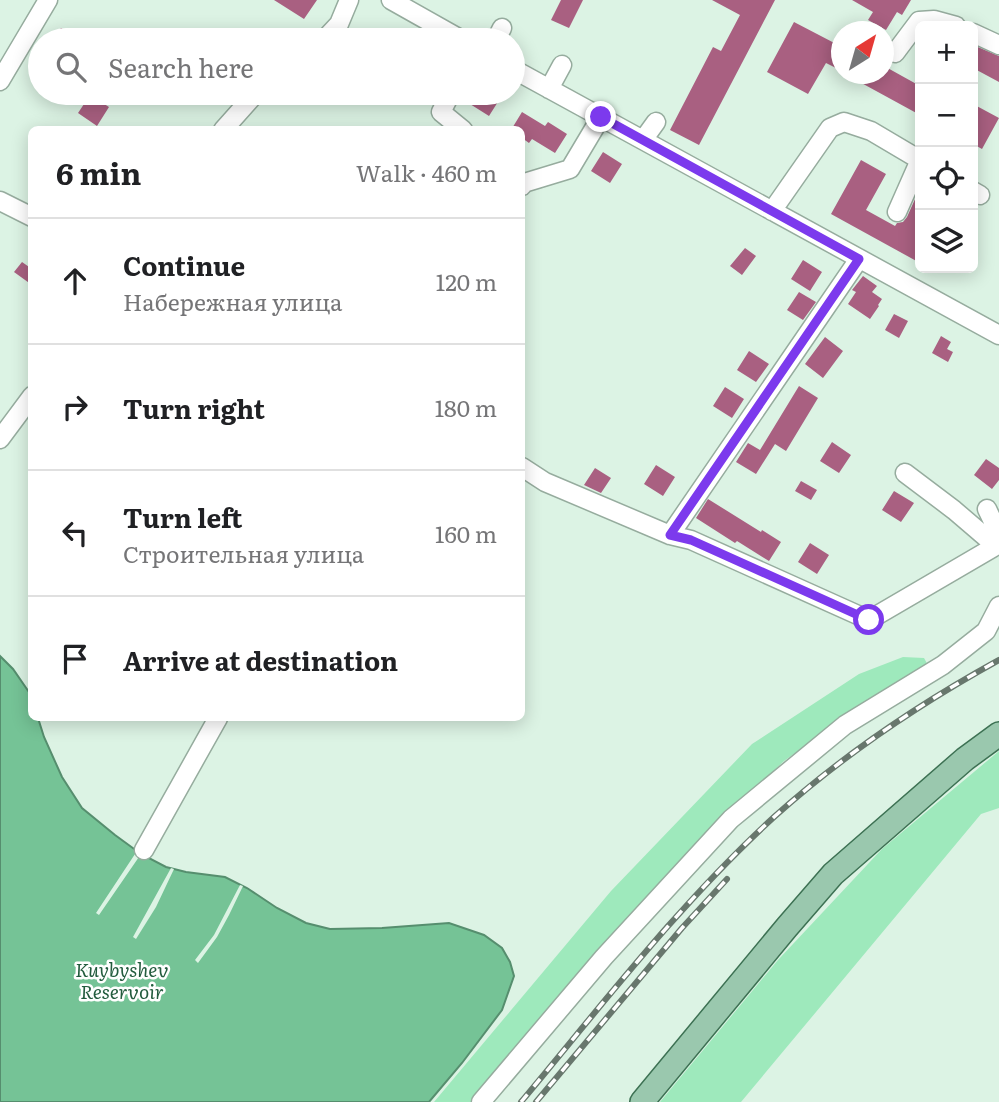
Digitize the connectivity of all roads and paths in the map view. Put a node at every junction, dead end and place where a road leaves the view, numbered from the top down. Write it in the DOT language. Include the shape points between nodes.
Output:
graph roads {
  1 [pos="48,0"];
  2 [pos="349,0"];
  3 [pos="391,0"];
  4 [pos="919,21"];
  5 [pos="938,21"];
  6 [pos="915,26"];
  7 [pos="31,28"];
  8 [pos="335,28"];
  9 [pos="440,28"];
  10 [pos="28,34"];
  11 [pos="978,35"];
  12 [pos="999,45"];
  13 [pos="894,53"];
  14 [pos="562,65"];
  15 [pos="525,76"];
  16 [pos="0,81"];
  17 [pos="549,89"];
  18 [pos="245,105"];
  19 [pos="444,105"];
  20 [pos="601,117"];
  21 [pos="656,122"];
  22 [pos="227,126"];
  23 [pos="458,126"];
  24 [pos="643,140"];
  25 [pos="525,183"];
  26 [pos="0,201"];
  27 [pos="772,211"];
  28 [pos="897,212"];
  29 [pos="28,215"];
  30 [pos="859,259"];
  31 [pos="999,335"];
  32 [pos="28,401"];
  33 [pos="0,439"];
  34 [pos="525,469"];
  35 [pos="905,473"];
  36 [pos="987,509"];
  37 [pos="670,535"];
  38 [pos="998,541"];
  39 [pos="999,606"];
  40 [pos="216,721"];
  41 [pos="999,734"];
  42 [pos="145,850"];
  43 [pos="481,1102"];
  44 [pos="642,1102"];
  1 -- 7 [label="street"];
  2 -- 8 [label="street"];
  3 -- 9 [label="street"];
  4 -- 5 [label="street"];
  6 -- 13 [label="street"];
  10 -- 16 [label="street"];
  11 -- 12 [label="street"];
  14 -- 17 [label="street"];
  15 -- 17 [label="street"];
  17 -- 20 [label="street"];
  18 -- 22 [label="street"];
  19 -- 23 [label="street" via="441,112"];
  20 -- 24 [label="street"];
  20 -- 25 [label="street" via="570,169"];
  21 -- 24 [label="street"];
  24 -- 27 [label="street"];
  26 -- 29 [label="street"];
  27 -- 28 [label="street" via="831,128 844,122 871,131 920,160"];
  27 -- 30 [label="street"];
  30 -- 31 [label="street"];
  30 -- 37 [label="street"];
  32 -- 33 [label="street"];
  34 -- 37 [label="street" via="545,482"];
  35 -- 38 [label="street"];
  36 -- 38 [label="street"];
  37 -- 38 [label="street" via="691,540 869,620"];
  39 -- 43 [label="street" via="986,631 943,665 845,725 731,819 604,957"];
  40 -- 42 [label="street"];
  41 -- 44 [label="main road" via="833,874"];
}
